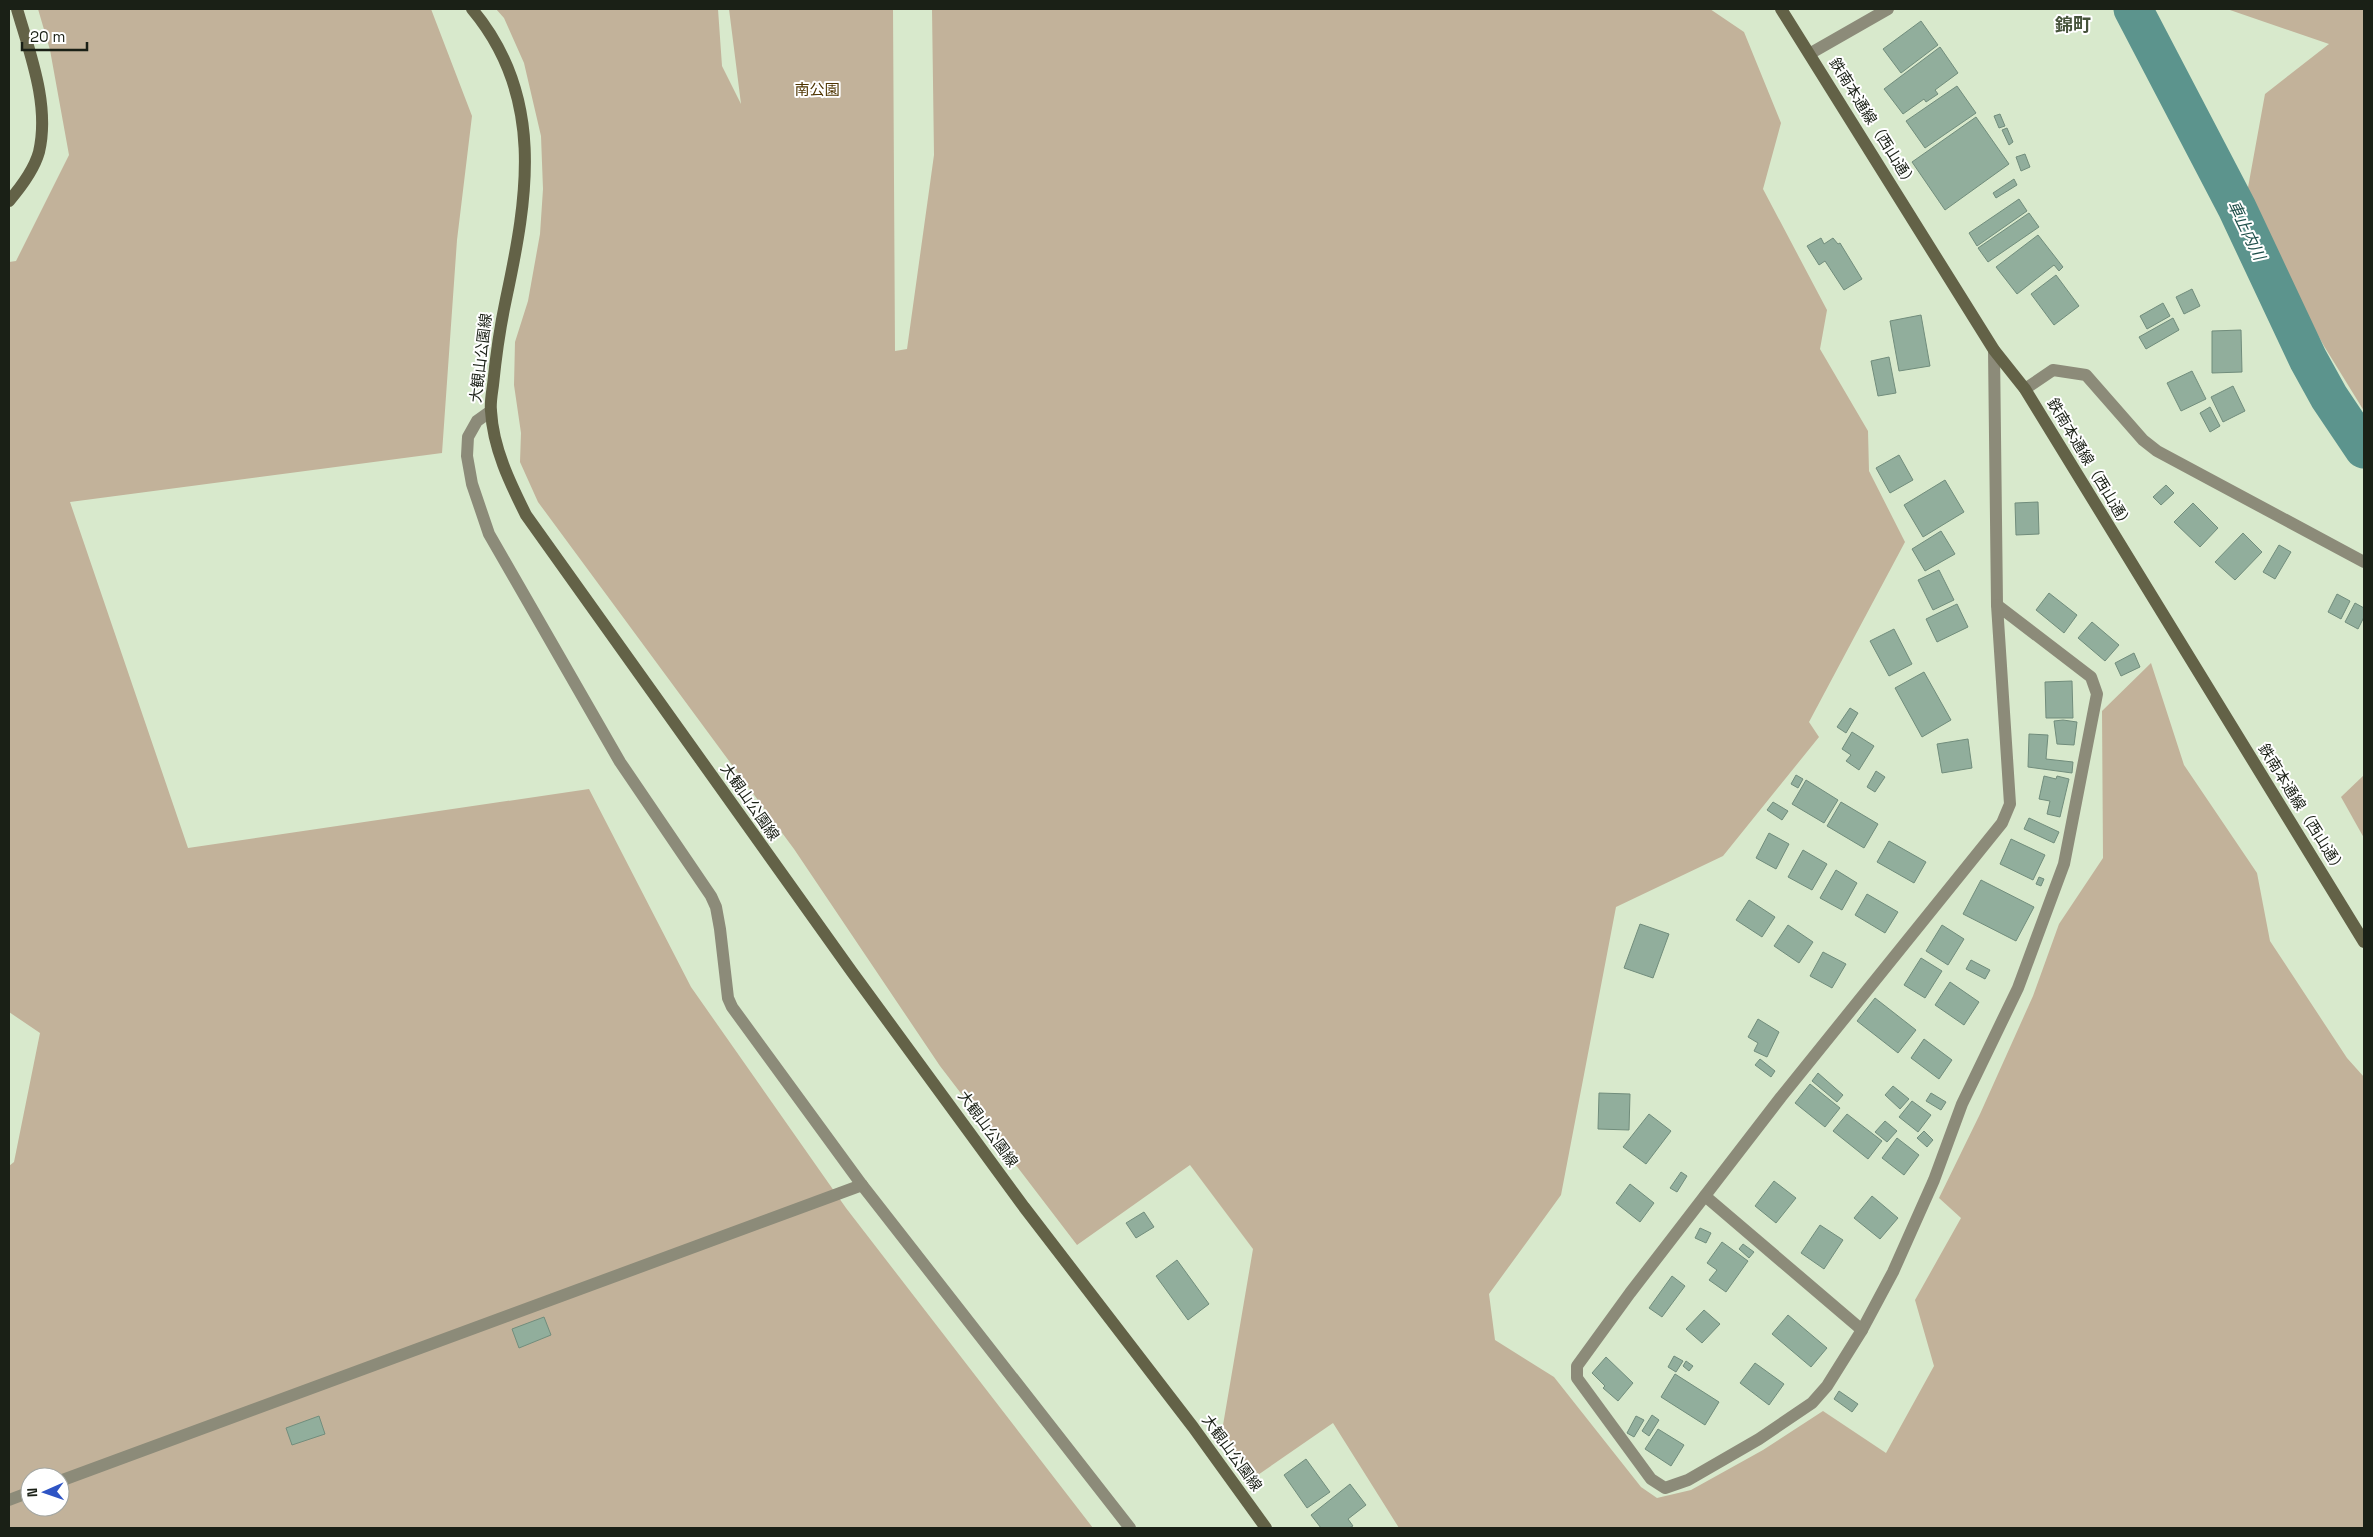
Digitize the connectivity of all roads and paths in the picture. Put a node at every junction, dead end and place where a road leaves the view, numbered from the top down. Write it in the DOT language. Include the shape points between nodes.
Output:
graph roads {
  1 [pos="17,9"];
  2 [pos="472,9"];
  3 [pos="1780,9"];
  4 [pos="1888,9"];
  5 [pos="1810,53"];
  6 [pos="9,201"];
  7 [pos="1994,350"];
  8 [pos="2025,390"];
  9 [pos="491,411"];
  10 [pos="2364,562"];
  11 [pos="1997,605"];
  12 [pos="2364,942"];
  13 [pos="862,1185"];
  14 [pos="1705,1196"];
  15 [pos="1862,1330"];
  16 [pos="70,1477"];
  17 [pos="1130,1528"];
  18 [pos="1266,1528"];
  1 -- 6 [label="main road" via="43,115 38,153 24,183"];
  2 -- 9 [label="main road, 大観山公園線" via="483,22 506,64 525,132 526,185 498,337"];
  3 -- 5 [label="main road, 鉄南本通線（西山通）"];
  4 -- 5 [label="street"];
  5 -- 7 [label="main road, 鉄南本通線（西山通）"];
  7 -- 8 [label="main road, 鉄南本通線（西山通）"];
  7 -- 11 [label="street"];
  8 -- 10 [label="street" via="2053,370 2086,375 2143,440 2157,451"];
  8 -- 12 [label="main road, 鉄南本通線（西山通）"];
  9 -- 13 [label="street" via="477,421 468,437 467,456 472,484 489,534 620,762 711,896 718,919 728,998 732,1007"];
  9 -- 18 [label="main road, 大観山公園線" via="502,463 526,515 852,972"];
  11 -- 14 [label="street" via="2010,804 2002,823"];
  11 -- 15 [label="street" via="2091,677 2096,694 2094,707 2064,864 2018,988 1962,1104 1934,1180 1893,1272"];
  13 -- 16 [label="street"];
  13 -- 17 [label="street"];
  14 -- 15 [label="street"];
  14 -- 15 [label="street" via="1577,1366 1577,1378 1651,1479 1665,1488 1688,1480 1759,1440 1812,1403 1827,1386"];
}
